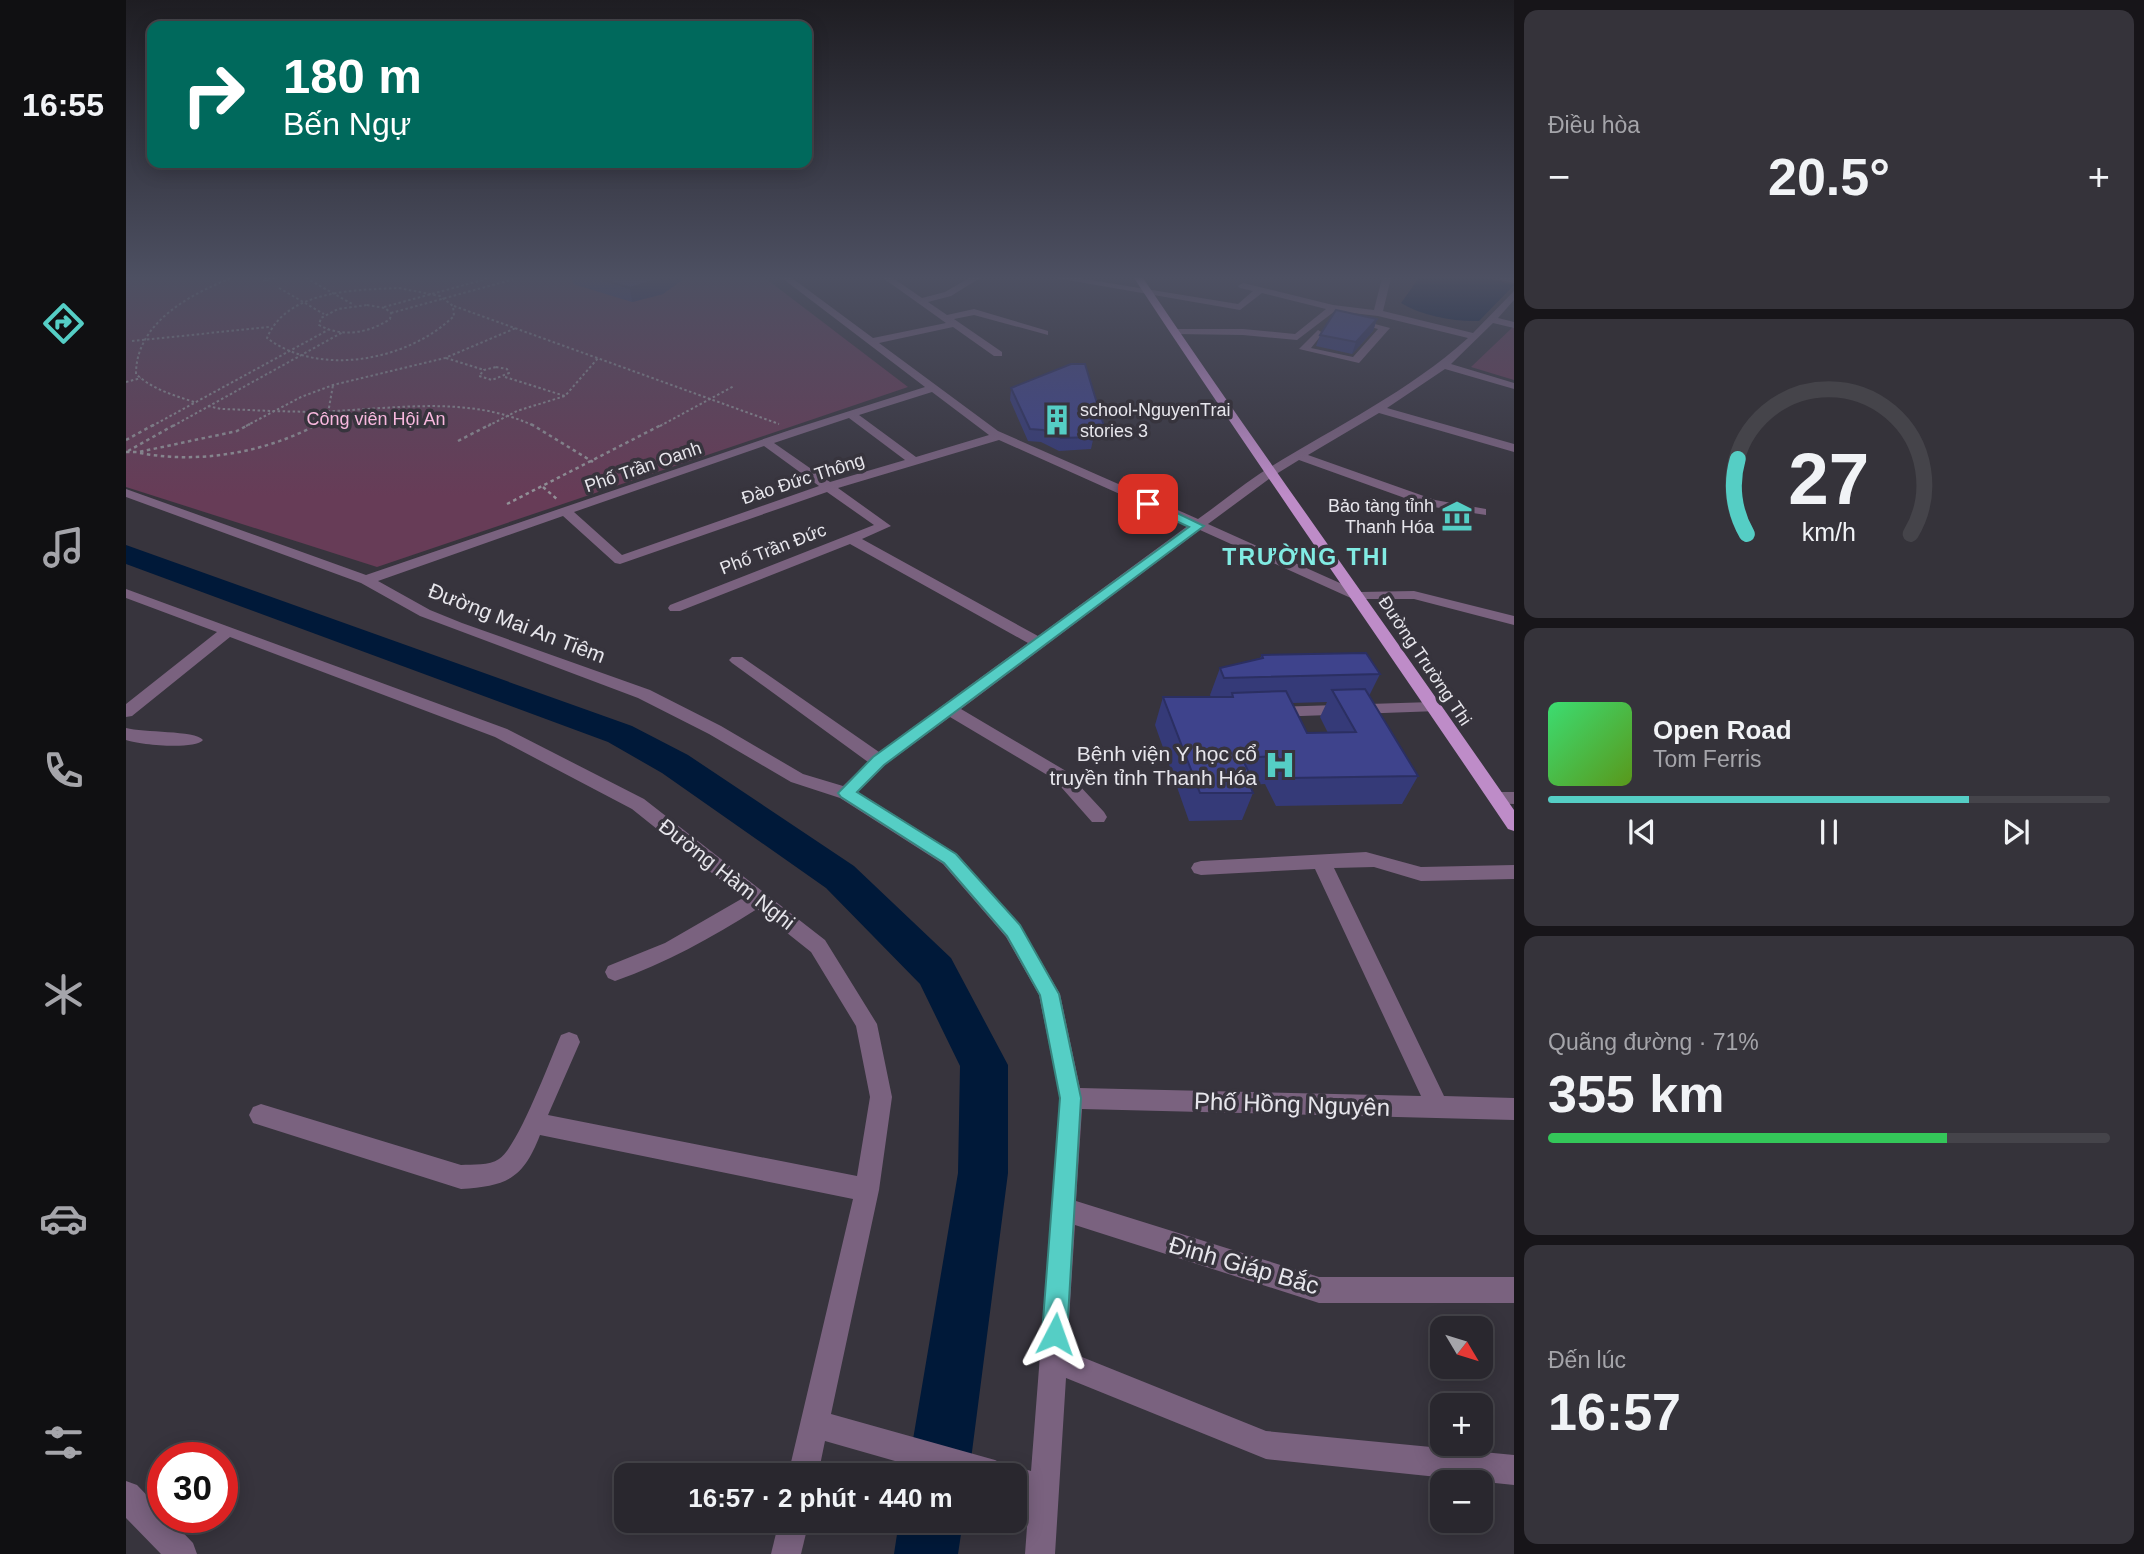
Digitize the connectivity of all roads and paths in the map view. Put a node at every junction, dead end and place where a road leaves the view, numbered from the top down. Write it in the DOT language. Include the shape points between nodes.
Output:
graph roads {
  1 [pos="281,351"];
  2 [pos="291,351"];
  3 [pos="310,351"];
  4 [pos="392,351"];
  5 [pos="463,351"];
  6 [pos="580,351"];
  7 [pos="881,351"];
  8 [pos="993,351"];
  9 [pos="1187,351"];
  10 [pos="1310,351"];
  11 [pos="1365,351"];
  12 [pos="1460,351"];
  13 [pos="286,353"];
  14 [pos="998,354"];
  15 [pos="300,356"];
  16 [pos="599,357"];
  17 [pos="445,358"];
  18 [pos="129,364"];
  19 [pos="1444,365"];
  20 [pos="484,370"];
  21 [pos="505,377"];
  22 [pos="141,378"];
  23 [pos="126,382"];
  24 [pos="333,385"];
  25 [pos="734,386"];
  26 [pos="1514,386"];
  27 [pos="932,388"];
  28 [pos="565,396"];
  29 [pos="711,399"];
  30 [pos="195,402"];
  31 [pos="208,407"];
  32 [pos="1378,409"];
  33 [pos="276,410"];
  34 [pos="330,411"];
  35 [pos="850,414"];
  36 [pos="510,416"];
  37 [pos="797,431"];
  38 [pos="999,436"];
  39 [pos="126,440"];
  40 [pos="458,441"];
  41 [pos="765,442"];
  42 [pos="1514,448"];
  43 [pos="126,452"];
  44 [pos="139,452"];
  45 [pos="1299,456"];
  46 [pos="914,461"];
  47 [pos="593,462"];
  48 [pos="1269,473"];
  49 [pos="831,486"];
  50 [pos="126,493"];
  51 [pos="508,504"];
  52 [pos="566,512"];
  53 [pos="1480,512"];
  54 [pos="1198,526"];
  55 [pos="851,539"];
  56 [pos="366,580"];
  57 [pos="126,593"];
  58 [pos="1358,596"];
  59 [pos="675,608"];
  60 [pos="1514,621"];
  61 [pos="228,631"];
  62 [pos="1039,643"];
  63 [pos="737,660"];
  64 [pos="1432,707"];
  65 [pos="950,710"];
  66 [pos="126,712"];
  67 [pos="1264,712"];
  68 [pos="126,734"];
  69 [pos="195,740"];
  70 [pos="879,761"];
  71 [pos="846,793"];
  72 [pos="1505,798"];
  73 [pos="1098,817"];
  74 [pos="1514,824"];
  75 [pos="1321,861"];
  76 [pos="1201,868"];
  77 [pos="1514,872"];
  78 [pos="757,899"];
  79 [pos="615,972"];
  80 [pos="569,1042"];
  81 [pos="1071,1098"];
  82 [pos="1438,1108"];
  83 [pos="1514,1109"];
  84 [pos="261,1115"];
  85 [pos="533,1123"];
  86 [pos="867,1190"];
  87 [pos="1063,1209"];
  88 [pos="1514,1290"];
  89 [pos="1053,1359"];
  90 [pos="815,1423"];
  91 [pos="806,1463"];
  92 [pos="952,1463"];
  93 [pos="1514,1470"];
  94 [pos="1027,1484"];
  95 [pos="1044,1489"];
  96 [pos="126,1496"];
  97 [pos="791,1533"];
  98 [pos="182,1554"];
  99 [pos="786,1554"];
  100 [pos="1040,1554"];
  1 -- 13 [label="path"];
  2 -- 13 [label="path"];
  3 -- 15 [label="path"];
  4 -- 15 [label="path" via="346,359"];
  5 -- 17 [label="path"];
  6 -- 16 [label="path"];
  7 -- 27 [label="street"];
  8 -- 14 [label="street"];
  9 -- 48 [label="main road, Đường Trường Thi"];
  10 -- 11 [label="street" via="1350,361"];
  12 -- 19 [label="street"];
  13 -- 15 [label="path"];
  13 -- 30 [label="path"];
  15 -- 31 [label="path"];
  16 -- 28 [label="path"];
  16 -- 29 [label="path"];
  17 -- 20 [label="path"];
  17 -- 24 [label="path"];
  18 -- 22 [label="path"];
  19 -- 26 [label="street"];
  19 -- 32 [label="street"];
  20 -- 21 [label="path" via="505,368 509,373"];
  20 -- 21 [label="path" via="479,374 484,379"];
  21 -- 28 [label="path"];
  22 -- 23 [label="path"];
  22 -- 30 [label="path"];
  24 -- 33 [label="path"];
  24 -- 34 [label="path"];
  25 -- 29 [label="path"];
  27 -- 35 [label="street, Phố Trần Oanh"];
  27 -- 38 [label="street"];
  28 -- 36 [label="path"];
  29 -- 37 [label="path"];
  29 -- 47 [label="path"];
  30 -- 39 [label="path"];
  31 -- 33 [label="path"];
  31 -- 43 [label="path"];
  32 -- 42 [label="street"];
  32 -- 45 [label="street"];
  33 -- 34 [label="path"];
  33 -- 44 [label="path" via="230,434"];
  34 -- 36 [label="path" via="436,405"];
  34 -- 44 [label="path" via="327,419 300,434 212,455 171,459"];
  35 -- 37 [label="street, Phố Trần Oanh"];
  35 -- 46 [label="street"];
  36 -- 40 [label="path"];
  36 -- 47 [label="path"];
  37 -- 41 [label="street, Phố Trần Oanh"];
  38 -- 46 [label="street, Đào Đức Thông"];
  38 -- 54 [label="street"];
  41 -- 49 [label="street"];
  41 -- 52 [label="street, Phố Trần Oanh"];
  43 -- 44 [label="path"];
  45 -- 48 [label="street"];
  45 -- 53 [label="street" via="1432,503"];
  46 -- 49 [label="street, Đào Đức Thông"];
  47 -- 51 [label="path"];
  48 -- 54 [label="street"];
  48 -- 58 [label="main road, Đường Trường Thi"];
  49 -- 52 [label="street, Đào Đức Thông" via="621,560"];
  49 -- 55 [label="street, Phố Trần Đức" via="884,526"];
  50 -- 56 [label="street, Đường Mai An Tiêm"];
  52 -- 56 [label="street, Phố Trần Oanh"];
  54 -- 58 [label="street"];
  54 -- 62 [label="street"];
  55 -- 59 [label="street, Phố Trần Đức"];
  55 -- 62 [label="street"];
  56 -- 71 [label="street, Đường Mai An Tiêm" via="425,613 644,694 797,779"];
  57 -- 61 [label="street, Đường Hàm Nghi"];
  58 -- 60 [label="street" via="1414,595"];
  58 -- 64 [label="main road, Đường Trường Thi"];
  61 -- 66 [label="street"];
  61 -- 78 [label="street, Đường Hàm Nghi" via="501,733 638,804"];
  62 -- 65 [label="street"];
  63 -- 70 [label="street"];
  64 -- 67 [label="street"];
  64 -- 72 [label="main road, Đường Trường Thi"];
  65 -- 70 [label="street"];
  65 -- 73 [label="street" via="1060,775"];
  68 -- 69 [label="street"];
  70 -- 71 [label="street"];
  71 -- 81 [label="street, Đường Mai An Tiêm" via="950,859 1013,930 1049,994"];
  72 -- 74 [label="main road, Đường Trường Thi"];
  75 -- 76 [label="street"];
  75 -- 77 [label="street" via="1389,861 1421,874"];
  75 -- 82 [label="street"];
  78 -- 79 [label="street" via="692,941"];
  78 -- 86 [label="street, Đường Hàm Nghi" via="818,946 866,1024 881,1097"];
  80 -- 85 [label="street"];
  81 -- 82 [label="street, Phố Hồng Nguyên"];
  81 -- 87 [label="street, Đường Mai An Tiêm"];
  82 -- 83 [label="street, Phố Hồng Nguyên"];
  84 -- 85 [label="street" via="461,1177 493,1176 508,1169 524,1149"];
  85 -- 86 [label="street"];
  86 -- 90 [label="street, Đường Hàm Nghi"];
  87 -- 88 [label="street, Đinh Giáp Bắc" via="1320,1290"];
  87 -- 89 [label="street, Đường Mai An Tiêm"];
  89 -- 93 [label="street" via="1266,1445"];
  89 -- 95 [label="street, Đường Mai An Tiêm"];
  90 -- 91 [label="street, Đường Hàm Nghi"];
  90 -- 92 [label="street"];
  94 -- 95 [label="street"];
  95 -- 100 [label="street, Đường Mai An Tiêm"];
  96 -- 98 [label="street"];
  97 -- 99 [label="street"];
}
